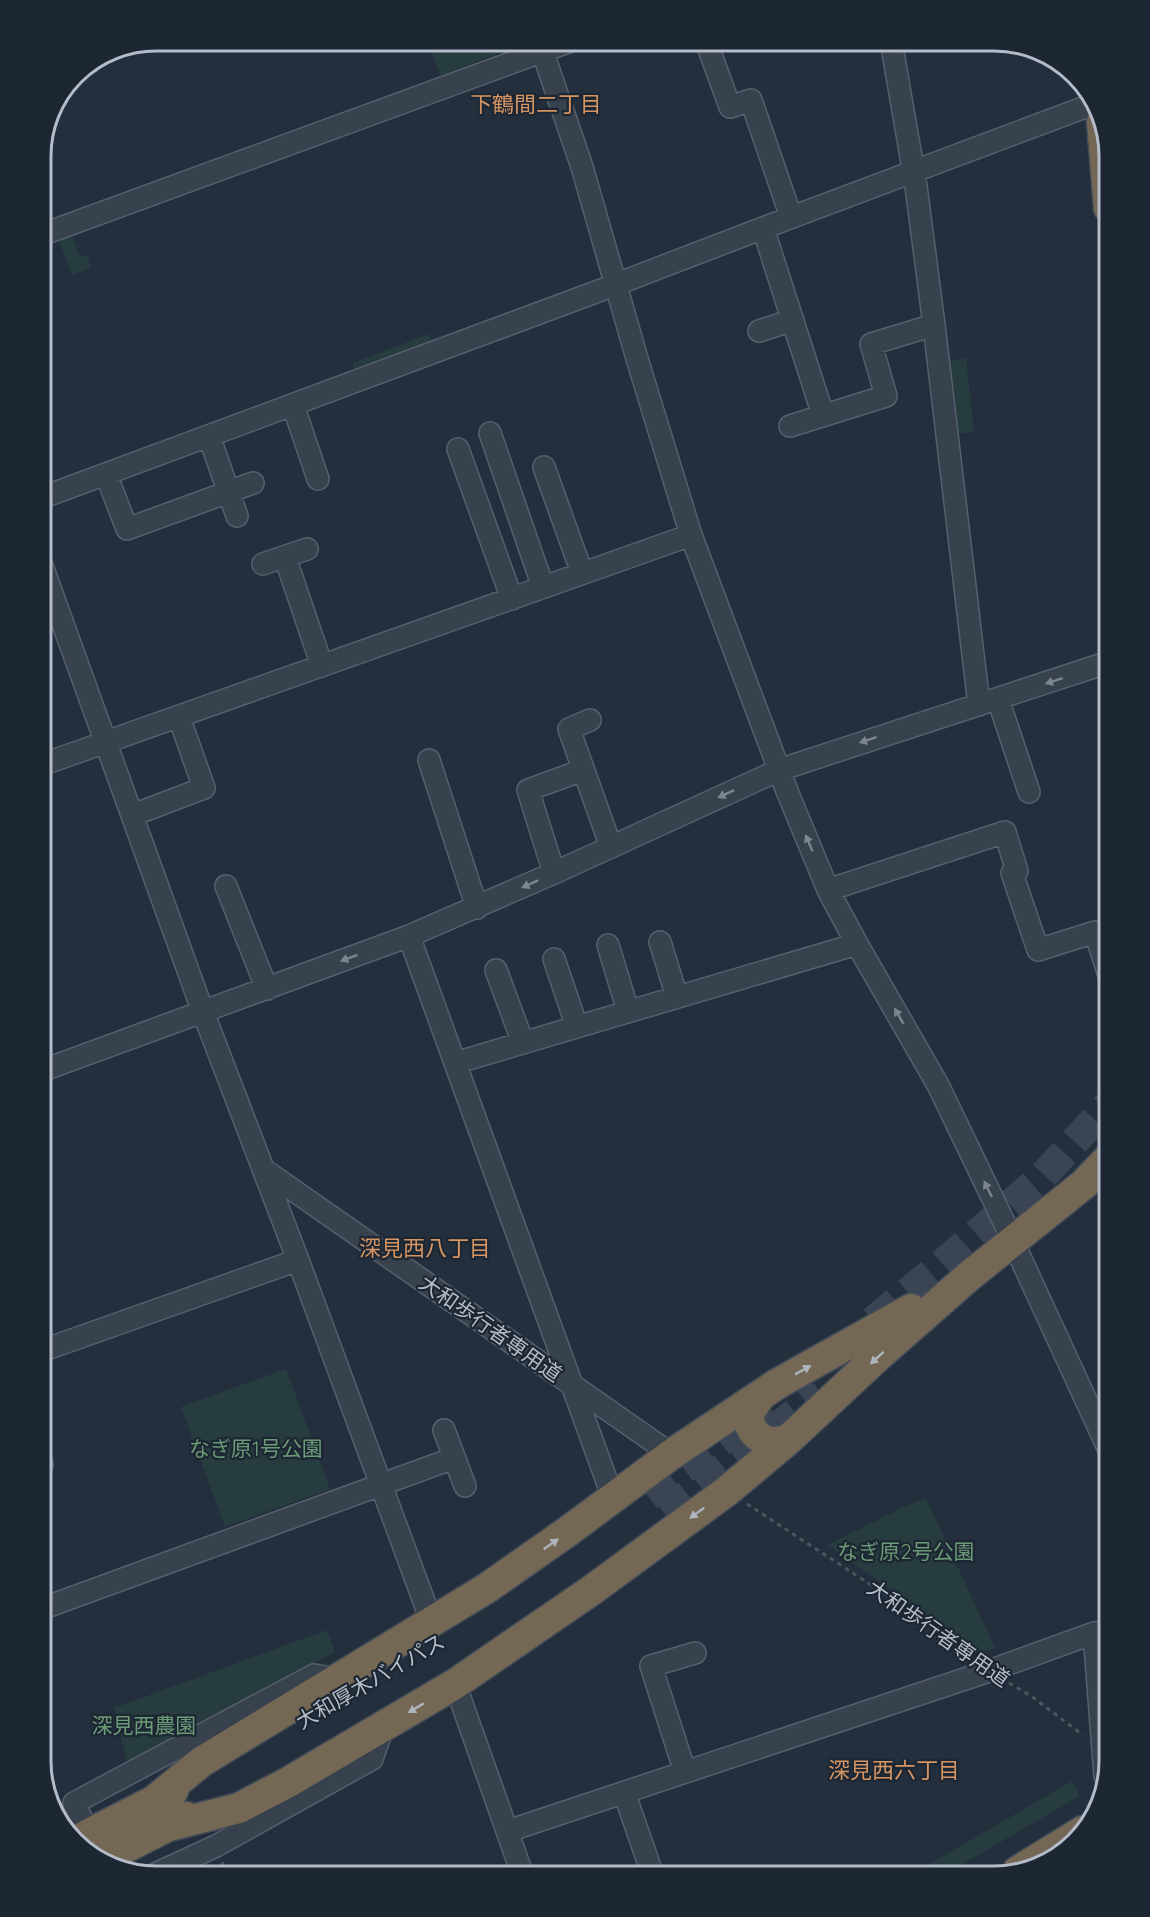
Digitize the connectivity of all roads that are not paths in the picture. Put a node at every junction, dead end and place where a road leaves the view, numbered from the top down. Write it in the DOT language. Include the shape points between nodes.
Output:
graph roads {
  1 [pos="528,51"];
  2 [pos="543,51"];
  3 [pos="710,51"];
  4 [pos="893,51"];
  5 [pos="1086,107"];
  6 [pos="914,171"];
  7 [pos="791,217"];
  8 [pos="763,228"];
  9 [pos="51,231"];
  10 [pos="616,285"];
  11 [pos="793,320"];
  12 [pos="934,325"];
  13 [pos="759,331"];
  14 [pos="292,405"];
  15 [pos="824,415"];
  16 [pos="790,426"];
  17 [pos="490,433"];
  18 [pos="209,436"];
  19 [pos="458,449"];
  20 [pos="544,467"];
  21 [pos="106,474"];
  22 [pos="318,479"];
  23 [pos="253,483"];
  24 [pos="228,492"];
  25 [pos="51,494"];
  26 [pos="237,516"];
  27 [pos="691,535"];
  28 [pos="307,549"];
  29 [pos="285,557"];
  30 [pos="263,564"];
  31 [pos="582,573"];
  32 [pos="543,587"];
  33 [pos="51,591"];
  34 [pos="512,598"];
  35 [pos="322,666"];
  36 [pos="1099,666"];
  37 [pos="988,702"];
  38 [pos="179,717"];
  39 [pos="583,717"];
  40 [pos="106,743"];
  41 [pos="429,760"];
  42 [pos="51,762"];
  43 [pos="583,770"];
  44 [pos="779,770"];
  45 [pos="1029,792"];
  46 [pos="133,815"];
  47 [pos="611,847"];
  48 [pos="554,873"];
  49 [pos="828,890"];
  50 [pos="234,896"];
  51 [pos="477,908"];
  52 [pos="409,936"];
  53 [pos="660,942"];
  54 [pos="1099,943"];
  55 [pos="857,944"];
  56 [pos="608,945"];
  57 [pos="554,959"];
  58 [pos="496,970"];
  59 [pos="267,989"];
  60 [pos="677,997"];
  61 [pos="628,1011"];
  62 [pos="203,1012"];
  63 [pos="577,1027"];
  64 [pos="523,1043"];
  65 [pos="455,1062"];
  66 [pos="51,1067"];
  67 [pos="263,1168"];
  68 [pos="1097,1177"];
  69 [pos="1013,1242"];
  70 [pos="298,1260"];
  71 [pos="968,1277"];
  72 [pos="51,1347"];
  73 [pos="572,1384"];
  74 [pos="760,1396"];
  75 [pos="1099,1426"];
  76 [pos="444,1430"];
  77 [pos="701,1435"];
  78 [pos="789,1438"];
  79 [pos="661,1447"];
  80 [pos="454,1458"];
  81 [pos="381,1485"];
  82 [pos="465,1486"];
  83 [pos="744,1490"];
  84 [pos="613,1498"];
  85 [pos="51,1605"];
  86 [pos="432,1623"];
  87 [pos="1099,1633"];
  88 [pos="695,1653"];
  89 [pos="338,1679"];
  90 [pos="456,1684"];
  91 [pos="383,1727"];
  92 [pos="685,1772"];
  93 [pos="624,1792"];
  94 [pos="155,1800"];
  95 [pos="169,1826"];
  96 [pos="508,1832"];
  97 [pos="83,1836"];
  98 [pos="83,1837"];
  99 [pos="114,1857"];
  100 [pos="173,1866"];
  101 [pos="520,1866"];
  102 [pos="650,1866"];
  1 -- 9 [label="street"];
  2 -- 10 [label="street"];
  3 -- 7 [label="street" via="730,107 751,100"];
  4 -- 6 [label="street"];
  5 -- 6 [label="street"];
  6 -- 7 [label="street"];
  6 -- 12 [label="street"];
  7 -- 8 [label="street"];
  8 -- 10 [label="street"];
  8 -- 11 [label="street"];
  10 -- 14 [label="street"];
  10 -- 27 [label="street"];
  11 -- 13 [label="street"];
  11 -- 15 [label="street"];
  12 -- 15 [label="street" via="871,344 886,396"];
  12 -- 37 [label="street"];
  14 -- 18 [label="street"];
  14 -- 22 [label="street"];
  15 -- 16 [label="street"];
  17 -- 32 [label="street"];
  18 -- 21 [label="street"];
  18 -- 24 [label="street"];
  19 -- 34 [label="street"];
  20 -- 31 [label="street"];
  21 -- 24 [label="street" via="127,529"];
  21 -- 25 [label="street"];
  23 -- 24 [label="street"];
  24 -- 26 [label="street"];
  27 -- 31 [label="street"];
  27 -- 44 [label="street"];
  28 -- 29 [label="street"];
  29 -- 30 [label="street"];
  29 -- 35 [label="street"];
  31 -- 32 [label="street"];
  32 -- 34 [label="street"];
  33 -- 40 [label="street"];
  34 -- 35 [label="street"];
  35 -- 38 [label="street"];
  36 -- 37 [label="street, one-way"];
  37 -- 44 [label="street, one-way"];
  37 -- 45 [label="street"];
  38 -- 40 [label="street"];
  38 -- 46 [label="street" via="204,788"];
  39 -- 43 [label="street" via="569,729"];
  40 -- 42 [label="street"];
  40 -- 46 [label="street"];
  41 -- 51 [label="street"];
  43 -- 47 [label="street"];
  43 -- 48 [label="street" via="528,790"];
  44 -- 47 [label="street, one-way"];
  49 -- 44 [label="street, one-way"];
  46 -- 62 [label="street"];
  47 -- 48 [label="street"];
  48 -- 51 [label="street, one-way"];
  49 -- 54 [label="street" via="1005,832 1013,873 1038,950 1095,932"];
  49 -- 55 [label="street"];
  50 -- 59 [label="street"];
  51 -- 52 [label="street"];
  52 -- 59 [label="street, one-way"];
  52 -- 65 [label="street"];
  53 -- 60 [label="street"];
  55 -- 60 [label="street"];
  69 -- 55 [label="street, one-way" via="938,1085"];
  56 -- 61 [label="street"];
  57 -- 63 [label="street"];
  58 -- 64 [label="street"];
  59 -- 62 [label="street"];
  60 -- 61 [label="street"];
  61 -- 63 [label="street"];
  62 -- 66 [label="street"];
  62 -- 67 [label="street"];
  63 -- 64 [label="street"];
  64 -- 65 [label="street"];
  65 -- 73 [label="street"];
  67 -- 70 [label="street"];
  67 -- 73 [label="street, 大和歩行者専用道"];
  68 -- 69 [label="highway"];
  69 -- 71 [label="highway"];
  69 -- 75 [label="street"];
  70 -- 72 [label="street"];
  70 -- 81 [label="street"];
  74 -- 71 [label="highway, one-way"];
  71 -- 78 [label="highway, one-way"];
  73 -- 79 [label="street, 大和歩行者専用道"];
  73 -- 84 [label="street"];
  74 -- 77 [label="highway"];
  74 -- 78 [label="highway" via="750,1413 751,1428 764,1441"];
  76 -- 80 [label="street"];
  77 -- 83 [label="highway" via="717,1432 741,1446 745,1458"];
  77 -- 84 [label="highway"];
  78 -- 83 [label="highway"];
  80 -- 81 [label="street"];
  80 -- 82 [label="street"];
  81 -- 85 [label="street"];
  81 -- 86 [label="street"];
  83 -- 90 [label="highway, one-way" via="727,1491"];
  86 -- 84 [label="highway, one-way"];
  86 -- 89 [label="highway"];
  87 -- 92 [label="street"];
  88 -- 92 [label="street" via="651,1665"];
  89 -- 94 [label="highway" via="201,1762"];
  89 -- 97 [label="street" via="314,1675 74,1803"];
  90 -- 91 [label="highway, one-way"];
  90 -- 96 [label="street"];
  91 -- 95 [label="highway" via="238,1808"];
  91 -- 100 [label="street" via="372,1759"];
  92 -- 93 [label="street"];
  93 -- 96 [label="street"];
  93 -- 102 [label="street"];
  94 -- 95 [label="highway, 大和厚木バイパス" via="267,1741 438,1642 571,1553 656,1505 507,1626 279,1768"];
  94 -- 98 [label="highway, 大和厚木バイパス"];
  95 -- 99 [label="highway, 大和厚木バイパス"];
  96 -- 101 [label="street"];
}
